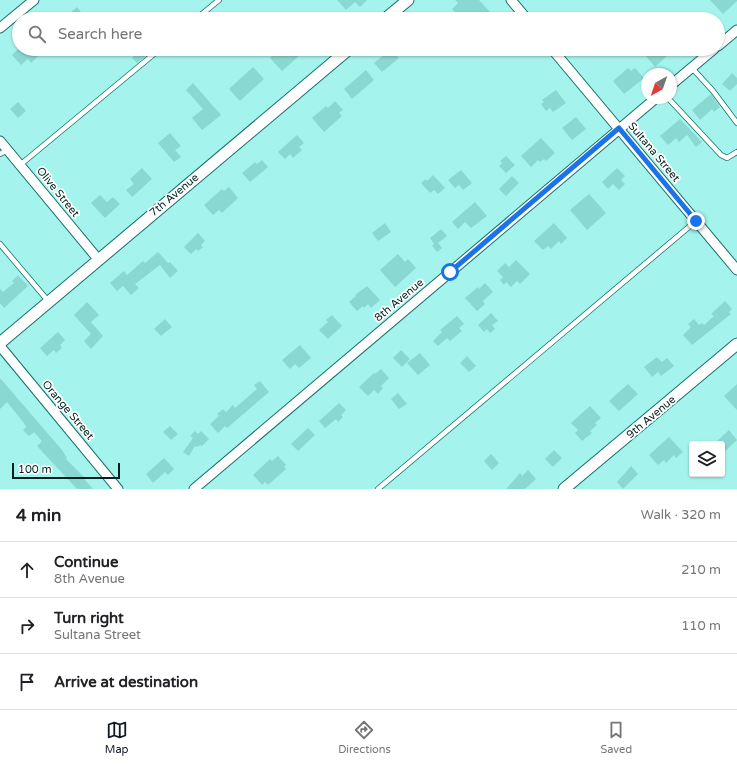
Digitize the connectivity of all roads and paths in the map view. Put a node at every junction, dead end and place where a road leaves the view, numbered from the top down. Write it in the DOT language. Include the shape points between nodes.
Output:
graph roads {
  1 [pos="34,0"];
  2 [pos="219,0"];
  3 [pos="408,0"];
  4 [pos="511,0"];
  5 [pos="19,12"];
  6 [pos="204,12"];
  7 [pos="393,12"];
  8 [pos="521,12"];
  9 [pos="12,18"];
  10 [pos="0,28"];
  11 [pos="737,30"];
  12 [pos="725,40"];
  13 [pos="152,56"];
  14 [pos="341,56"];
  15 [pos="558,56"];
  16 [pos="706,56"];
  17 [pos="692,68"];
  18 [pos="677,80"];
  19 [pos="649,104"];
  20 [pos="673,104"];
  21 [pos="737,123"];
  22 [pos="619,128"];
  23 [pos="0,141"];
  24 [pos="4,152"];
  25 [pos="737,152"];
  26 [pos="20,165"];
  27 [pos="696,221"];
  28 [pos="0,244"];
  29 [pos="98,260"];
  30 [pos="737,270"];
  31 [pos="49,302"];
  32 [pos="0,343"];
  33 [pos="737,344"];
  34 [pos="0,346"];
  35 [pos="118,489"];
  36 [pos="194,489"];
  37 [pos="378,489"];
  38 [pos="564,489"];
  1 -- 5 [label="street"];
  2 -- 6 [label="lane"];
  3 -- 7 [label="street"];
  4 -- 8 [label="street"];
  9 -- 10 [label="street"];
  11 -- 12 [label="street"];
  13 -- 26 [label="lane"];
  14 -- 29 [label="street, 7th Avenue"];
  15 -- 22 [label="street, Sultana Street"];
  16 -- 17 [label="street"];
  17 -- 18 [label="street"];
  17 -- 21 [label="lane"];
  19 -- 22 [label="street, 8th Avenue"];
  20 -- 25 [label="lane" via="720,155 726,158"];
  22 -- 27 [label="street, Sultana Street"];
  22 -- 36 [label="street, 8th Avenue"];
  23 -- 24 [label="street, Olive Street"];
  24 -- 26 [label="street, Olive Street"];
  26 -- 29 [label="street, Olive Street"];
  27 -- 30 [label="street, Sultana Street"];
  27 -- 37 [label="lane"];
  28 -- 31 [label="lane"];
  29 -- 31 [label="street, 7th Avenue"];
  31 -- 32 [label="street, 7th Avenue"];
  33 -- 38 [label="street, 9th Avenue"];
  34 -- 35 [label="street, Orange Street"];
}
